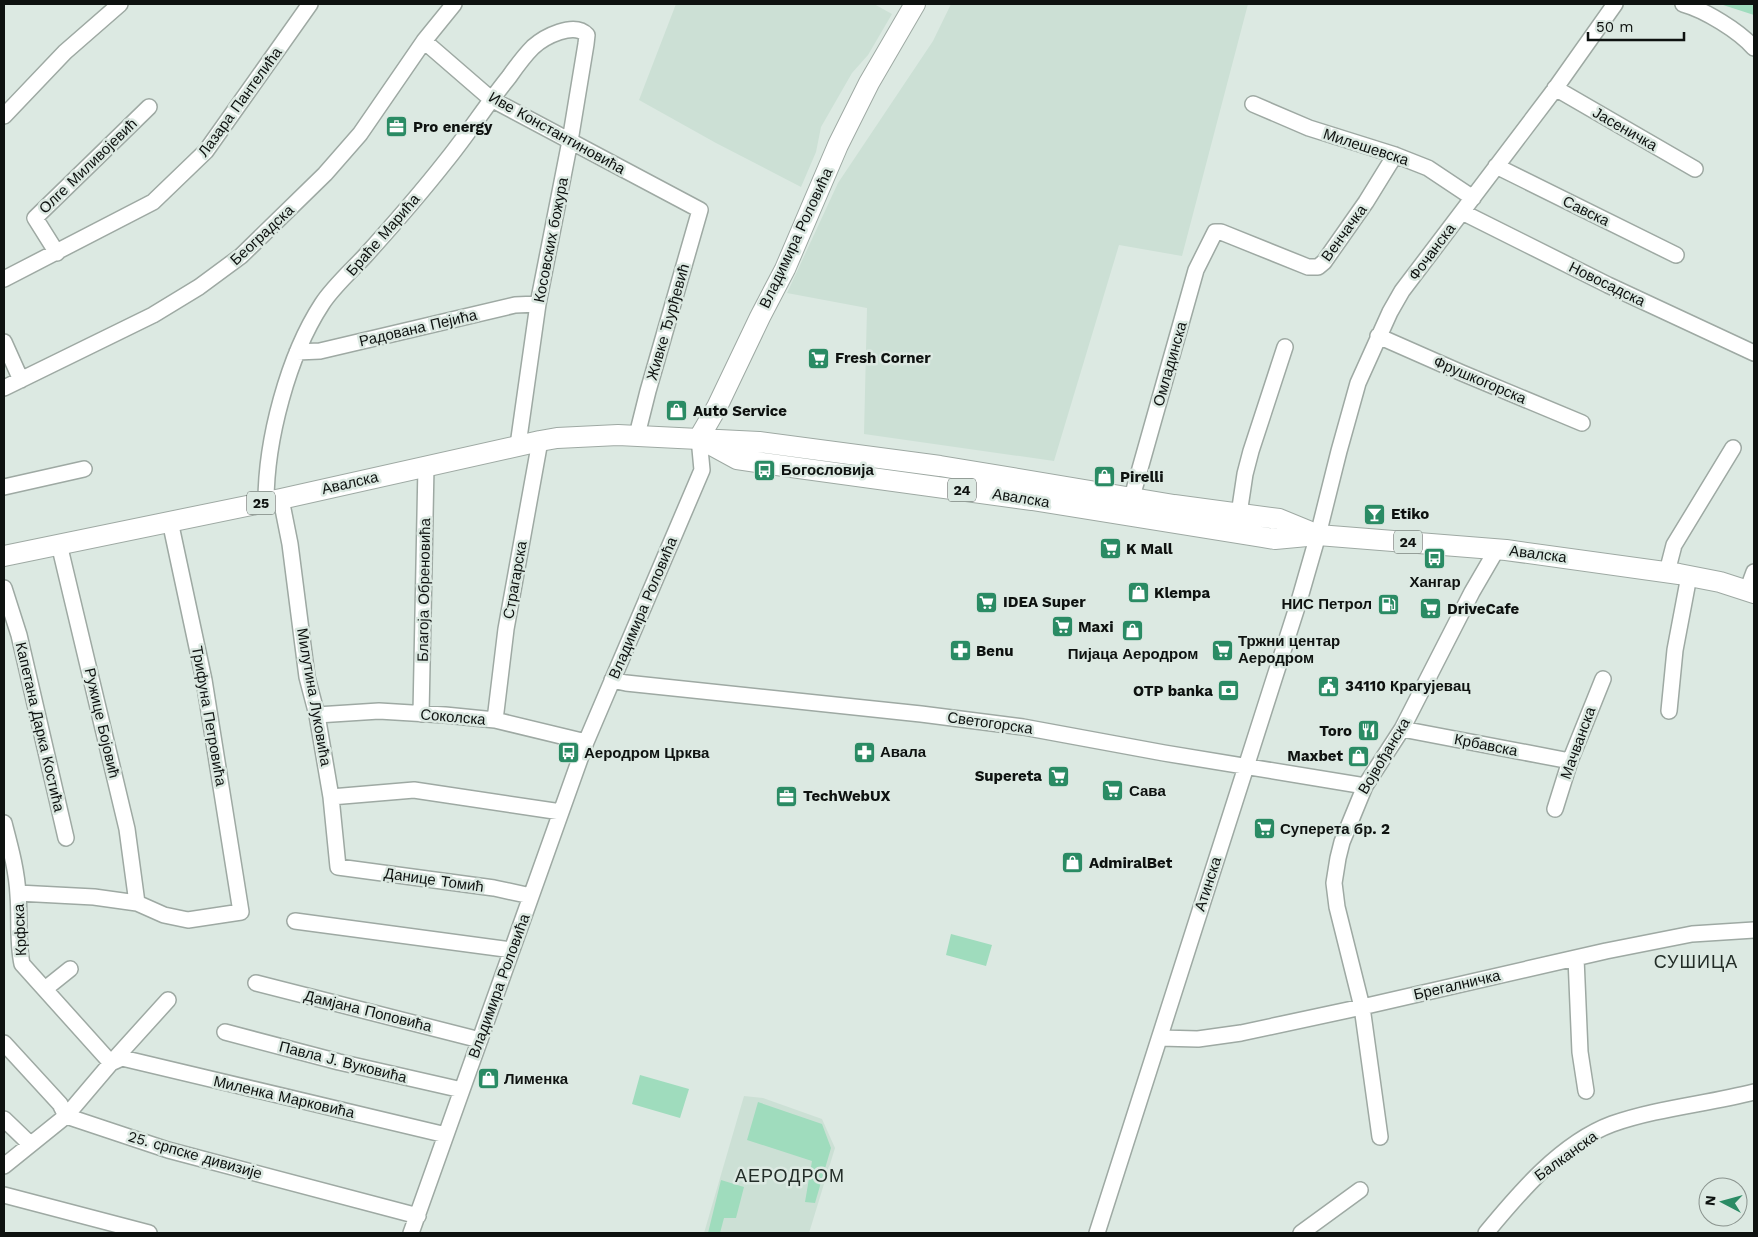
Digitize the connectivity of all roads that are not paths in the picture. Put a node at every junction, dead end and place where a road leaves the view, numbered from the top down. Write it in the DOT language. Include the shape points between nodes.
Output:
graph roads {
  1 [pos="120,4"];
  2 [pos="310,4"];
  3 [pos="915,4"];
  4 [pos="1615,4"];
  5 [pos="1683,4"];
  6 [pos="452,5"];
  7 [pos="587,35"];
  8 [pos="424,42"];
  9 [pos="1754,48"];
  10 [pos="1555,88"];
  11 [pos="491,99"];
  12 [pos="1254,104"];
  13 [pos="149,107"];
  14 [pos="4,116"];
  15 [pos="570,141"];
  16 [pos="1395,155"];
  17 [pos="1496,166"];
  18 [pos="1695,169"];
  19 [pos="1473,198"];
  20 [pos="700,210"];
  21 [pos="1462,212"];
  22 [pos="1215,232"];
  23 [pos="56,252"];
  24 [pos="1676,255"];
  25 [pos="4,279"];
  26 [pos="538,304"];
  27 [pos="1378,336"];
  28 [pos="4,342"];
  29 [pos="1285,347"];
  30 [pos="297,352"];
  31 [pos="1754,353"];
  32 [pos="21,380"];
  33 [pos="4,388"];
  34 [pos="1582,423"];
  35 [pos="637,436"];
  36 [pos="699,438"];
  37 [pos="540,441"];
  38 [pos="518,445"];
  39 [pos="1733,448"];
  40 [pos="426,466"];
  41 [pos="84,469"];
  42 [pos="4,487"];
  43 [pos="1132,497"];
  44 [pos="273,500"];
  45 [pos="1239,514"];
  46 [pos="170,521"];
  47 [pos="1318,535"];
  48 [pos="60,544"];
  49 [pos="1497,549"];
  50 [pos="4,556"];
  51 [pos="1667,572"];
  52 [pos="1689,576"];
  53 [pos="1752,586"];
  54 [pos="4,588"];
  55 [pos="1603,679"];
  56 [pos="612,680"];
  57 [pos="1669,711"];
  58 [pos="421,714"];
  59 [pos="317,715"];
  60 [pos="495,720"];
  61 [pos="1402,729"];
  62 [pos="586,742"];
  63 [pos="1570,761"];
  64 [pos="1246,767"];
  65 [pos="1365,786"];
  66 [pos="331,798"];
  67 [pos="1555,808"];
  68 [pos="561,812"];
  69 [pos="4,823"];
  70 [pos="66,838"];
  71 [pos="8,856"];
  72 [pos="338,867"];
  73 [pos="18,893"];
  74 [pos="531,896"];
  75 [pos="138,903"];
  76 [pos="295,921"];
  77 [pos="1754,930"];
  78 [pos="512,950"];
  79 [pos="1576,958"];
  80 [pos="70,969"];
  81 [pos="256,983"];
  82 [pos="45,989"];
  83 [pos="168,1000"];
  84 [pos="1362,1007"];
  85 [pos="225,1032"];
  86 [pos="1160,1038"];
  87 [pos="480,1040"];
  88 [pos="4,1043"];
  89 [pos="117,1061"];
  90 [pos="462,1090"];
  91 [pos="1586,1091"];
  92 [pos="1754,1092"];
  93 [pos="66,1116"];
  94 [pos="4,1119"];
  95 [pos="446,1135"];
  96 [pos="1380,1137"];
  97 [pos="30,1144"];
  98 [pos="4,1166"];
  99 [pos="1360,1190"];
  100 [pos="4,1195"];
  101 [pos="418,1216"];
  102 [pos="149,1233"];
  103 [pos="411,1233"];
  104 [pos="1097,1233"];
  105 [pos="1301,1233"];
  106 [pos="1486,1233"];
  1 -- 14 [label="street" via="65,52"];
  2 -- 23 [label="street, Лазара Пантелића" via="206,151 153,202"];
  3 -- 36 [label="main road, Владимира Роловића" via="869,83 785,269"];
  4 -- 10 [label="street, Фочанска"];
  5 -- 9 [label="street" via="1728,27"];
  6 -- 8 [label="street, Београдска"];
  7 -- 11 [label="street, Браће Марића" via="583,31 569,30 540,42"];
  7 -- 15 [label="street, Косовских божура"];
  8 -- 11 [label="street, Иве Константиновића"];
  8 -- 32 [label="street, Београдска" via="343,154 241,256 169,306"];
  10 -- 17 [label="street, Фочанска"];
  10 -- 18 [label="street, Јасеничка"];
  11 -- 15 [label="street, Иве Константиновића"];
  11 -- 30 [label="street, Браће Марића" via="446,161 390,229 322,303"];
  12 -- 16 [label="street, Милешевска" via="1329,135"];
  13 -- 23 [label="street, Олге Миливојевић" via="35,218"];
  15 -- 20 [label="street, Иве Константиновића"];
  15 -- 26 [label="street, Косовских божура"];
  16 -- 19 [label="street, Милешевска" via="1428,168"];
  16 -- 22 [label="street, Венчачка" via="1366,202 1318,267 1308,267"];
  17 -- 19 [label="street, Фочанска"];
  17 -- 24 [label="street, Савска"];
  19 -- 21 [label="street, Фочанска"];
  20 -- 35 [label="street, Живке Ђурђевић"];
  21 -- 27 [label="street, Фочанска" via="1402,292"];
  21 -- 31 [label="street, Новосадска"];
  22 -- 43 [label="street, Омладинска" via="1196,270"];
  23 -- 25 [label="street, Лазара Пантелића"];
  26 -- 30 [label="street, Радована Пејића" via="515,305 320,351"];
  26 -- 38 [label="street, Косовских божура"];
  27 -- 34 [label="street, Фрушкогорска"];
  27 -- 47 [label="street, Фочанска" via="1358,382"];
  28 -- 32 [label="street"];
  29 -- 45 [label="street" via="1251,450"];
  30 -- 44 [label="street, Браће Марића" via="272,437 266,476"];
  32 -- 33 [label="street, Београдска"];
  35 -- 36 [label="main road, Авалска / 25"];
  35 -- 37 [label="main road, Авалска / 25"];
  36 -- 43 [label="main road, Авалска / 24" via="759,442 895,460"];
  36 -- 47 [label="main road, Авалска / 24" via="737,458 777,466 1032,500 1275,539"];
  36 -- 56 [label="street, Владимира Роловића" via="702,470"];
  37 -- 38 [label="main road, Авалска / 25"];
  37 -- 60 [label="street, Страгарска" via="506,629"];
  38 -- 40 [label="main road, Авалска / 25"];
  39 -- 51 [label="street" via="1674,545"];
  40 -- 44 [label="main road, Авалска / 25"];
  40 -- 58 [label="street, Благоја Обреновића"];
  41 -- 42 [label="street"];
  43 -- 45 [label="main road, Авалска / 24"];
  44 -- 46 [label="main road, Авалска / 25"];
  44 -- 59 [label="street, Милутина Луковића" via="290,544 307,677"];
  45 -- 47 [label="main road, Авалска / 24" via="1279,519"];
  46 -- 48 [label="main road, Авалска / 25"];
  46 -- 75 [label="street, Трифуна Петровића" via="204,680 241,912 188,920 164,915"];
  47 -- 49 [label="main road, Авалска / 24"];
  47 -- 64 [label="street, Атинска"];
  48 -- 50 [label="main road, Авалска / 25"];
  48 -- 75 [label="street, Ружице Бојовић" via="127,829"];
  49 -- 51 [label="main road, Авалска / 24"];
  49 -- 61 [label="street, Војвођанска"];
  51 -- 52 [label="main road, Авалска / 24"];
  52 -- 53 [label="main road, Авалска / 24"];
  52 -- 57 [label="street" via="1675,650"];
  54 -- 70 [label="street, Капетана Дарка Костића" via="19,636"];
  55 -- 63 [label="street, Мачванска"];
  56 -- 62 [label="street, Владимира Роловића"];
  56 -- 64 [label="street, Светогорска" via="1023,727"];
  58 -- 59 [label="street, Соколска" via="379,711"];
  58 -- 60 [label="street, Соколска"];
  59 -- 66 [label="street, Милутина Луковића"];
  60 -- 62 [label="street, Соколска"];
  61 -- 63 [label="street, Крбавска"];
  61 -- 65 [label="street, Војвођанска"];
  62 -- 68 [label="street, Владимира Роловића"];
  63 -- 67 [label="street, Мачванска"];
  64 -- 65 [label="street, Светогорска"];
  64 -- 86 [label="street, Атинска"];
  65 -- 84 [label="street, Војвођанска" via="1342,842 1334,883 1340,923"];
  66 -- 68 [label="street" via="414,790"];
  66 -- 72 [label="street, Милутина Луковића"];
  68 -- 74 [label="street, Владимира Роловића"];
  69 -- 71 [label="street, Крфска"];
  71 -- 73 [label="street, Крфска"];
  72 -- 74 [label="street, Данице Томић"];
  73 -- 75 [label="street"];
  73 -- 82 [label="street, Крфска" via="22,964"];
  74 -- 78 [label="street, Владимира Роловића"];
  76 -- 78 [label="street"];
  77 -- 79 [label="street, Брегалничка" via="1692,934"];
  78 -- 87 [label="street, Владимира Роловића"];
  79 -- 84 [label="street, Брегалничка"];
  79 -- 91 [label="street" via="1580,1052"];
  80 -- 82 [label="street"];
  81 -- 87 [label="street, Дамјана Поповића"];
  82 -- 89 [label="street, Крфска"];
  83 -- 89 [label="street"];
  84 -- 86 [label="street, Брегалничка" via="1220,1036"];
  84 -- 96 [label="street, Војвођанска"];
  85 -- 90 [label="street, Павла Ј. Вуковића"];
  86 -- 104 [label="street, Атинска"];
  87 -- 90 [label="street, Владимира Роловића"];
  88 -- 93 [label="street" via="60,1104"];
  89 -- 93 [label="street"];
  89 -- 95 [label="street, Миленка Марковића"];
  90 -- 95 [label="street, Владимира Роловића"];
  92 -- 106 [label="street, Балканска" via="1642,1116 1596,1132 1533,1179"];
  93 -- 97 [label="street"];
  93 -- 101 [label="street, 25. српске дивизије" via="168,1150"];
  94 -- 97 [label="street"];
  95 -- 101 [label="street, Владимира Роловића"];
  97 -- 98 [label="street"];
  99 -- 105 [label="street"];
  100 -- 102 [label="street"];
  101 -- 103 [label="street, Владимира Роловића"];
}
